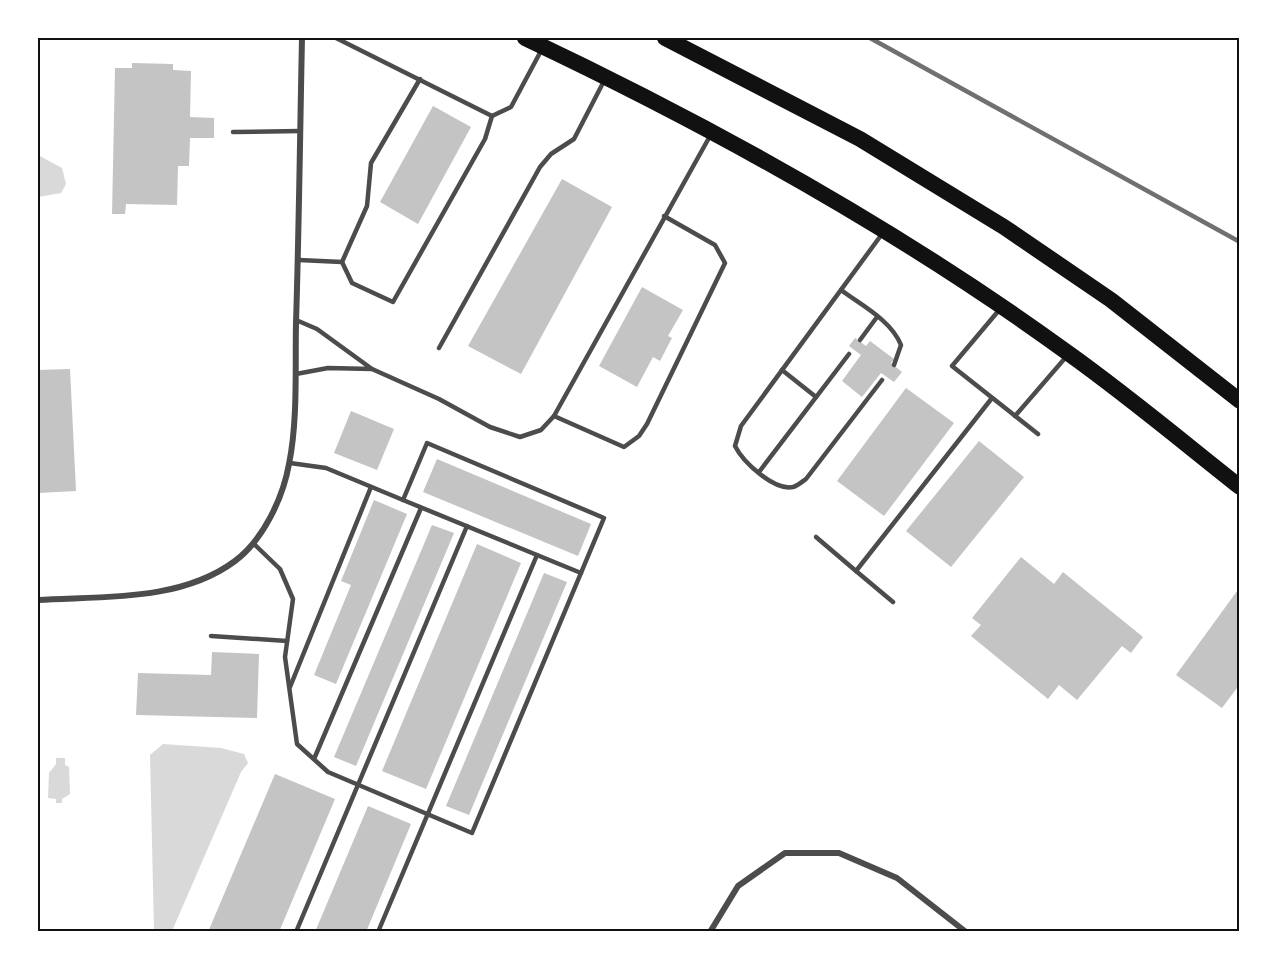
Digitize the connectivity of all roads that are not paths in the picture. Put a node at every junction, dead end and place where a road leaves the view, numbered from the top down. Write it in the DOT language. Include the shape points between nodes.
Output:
graph roads {
  1 [pos="302,38"];
  2 [pos="336,38"];
  3 [pos="525,38"];
  4 [pos="665,38"];
  5 [pos="544,47"];
  6 [pos="606,76"];
  7 [pos="420,79"];
  8 [pos="492,116"];
  9 [pos="300,131"];
  10 [pos="233,132"];
  11 [pos="712,132"];
  12 [pos="664,216"];
  13 [pos="883,231"];
  14 [pos="299,260"];
  15 [pos="342,262"];
  16 [pos="841,290"];
  17 [pos="1002,307"];
  18 [pos="877,316"];
  19 [pos="296,321"];
  20 [pos="860,340"];
  21 [pos="439,348"];
  22 [pos="1069,353"];
  23 [pos="849,354"];
  24 [pos="894,365"];
  25 [pos="372,369"];
  26 [pos="782,370"];
  27 [pos="296,374"];
  28 [pos="882,380"];
  29 [pos="816,397"];
  30 [pos="992,398"];
  31 [pos="1239,401"];
  32 [pos="554,416"];
  33 [pos="1015,416"];
  34 [pos="1038,434"];
  35 [pos="290,463"];
  36 [pos="759,472"];
  37 [pos="371,487"];
  38 [pos="1239,487"];
  39 [pos="403,500"];
  40 [pos="421,508"];
  41 [pos="467,526"];
  42 [pos="816,537"];
  43 [pos="253,543"];
  44 [pos="537,555"];
  45 [pos="856,571"];
  46 [pos="581,573"];
  47 [pos="38,600"];
  48 [pos="893,602"];
  49 [pos="211,636"];
  50 [pos="287,641"];
  51 [pos="290,687"];
  52 [pos="314,759"];
  53 [pos="357,784"];
  54 [pos="428,814"];
  55 [pos="296,932"];
  56 [pos="378,932"];
  57 [pos="710,932"];
  58 [pos="966,932"];
  1 -- 9 [label="street"];
  2 -- 7 [label="lane"];
  3 -- 5 [label="highway"];
  4 -- 31 [label="highway" via="861,139 1004,227 1111,300"];
  5 -- 6 [label="highway"];
  5 -- 8 [label="lane" via="511,107"];
  6 -- 11 [label="highway"];
  6 -- 21 [label="lane" via="574,139 551,154 540,167"];
  7 -- 8 [label="lane"];
  7 -- 15 [label="lane" via="371,163 368,206"];
  8 -- 15 [label="lane" via="485,139 393,302 352,283"];
  9 -- 10 [label="lane"];
  9 -- 14 [label="street"];
  11 -- 12 [label="lane"];
  11 -- 13 [label="highway"];
  12 -- 32 [label="lane"];
  12 -- 32 [label="lane" via="715,245 725,263 647,424 624,447"];
  13 -- 16 [label="lane"];
  13 -- 17 [label="highway"];
  14 -- 15 [label="lane"];
  14 -- 19 [label="street"];
  16 -- 18 [label="lane"];
  16 -- 26 [label="lane"];
  17 -- 22 [label="highway"];
  17 -- 30 [label="lane" via="952,366"];
  18 -- 20 [label="lane"];
  18 -- 24 [label="lane" via="897,335 901,345"];
  19 -- 25 [label="lane" via="317,329"];
  19 -- 27 [label="street"];
  22 -- 33 [label="lane"];
  22 -- 38 [label="highway"];
  23 -- 29 [label="lane"];
  25 -- 27 [label="lane" via="328,368"];
  25 -- 32 [label="lane" via="490,427 520,437 541,430"];
  26 -- 29 [label="lane"];
  26 -- 36 [label="lane" via="736,437 739,454"];
  27 -- 35 [label="street"];
  28 -- 36 [label="lane" via="806,479 794,487 780,486"];
  29 -- 36 [label="lane"];
  30 -- 33 [label="lane"];
  30 -- 45 [label="lane"];
  33 -- 34 [label="lane"];
  35 -- 37 [label="lane" via="326,468"];
  35 -- 43 [label="street" via="280,495"];
  37 -- 39 [label="lane"];
  37 -- 51 [label="lane"];
  39 -- 40 [label="lane"];
  39 -- 46 [label="lane" via="427,443 604,518"];
  40 -- 41 [label="lane"];
  40 -- 52 [label="lane"];
  41 -- 44 [label="lane"];
  41 -- 53 [label="lane"];
  42 -- 45 [label="lane"];
  43 -- 47 [label="street" via="235,560 185,585 153,593"];
  43 -- 50 [label="lane" via="280,569 293,599"];
  44 -- 46 [label="lane"];
  44 -- 54 [label="lane"];
  45 -- 48 [label="lane"];
  46 -- 54 [label="lane" via="472,833"];
  49 -- 50 [label="lane"];
  50 -- 51 [label="lane" via="285,657"];
  51 -- 52 [label="lane" via="297,744"];
  52 -- 53 [label="lane" via="328,772"];
  53 -- 54 [label="lane"];
  53 -- 55 [label="lane"];
  54 -- 56 [label="lane"];
  57 -- 58 [label="street" via="738,886 785,853 839,854 897,878"];
}
